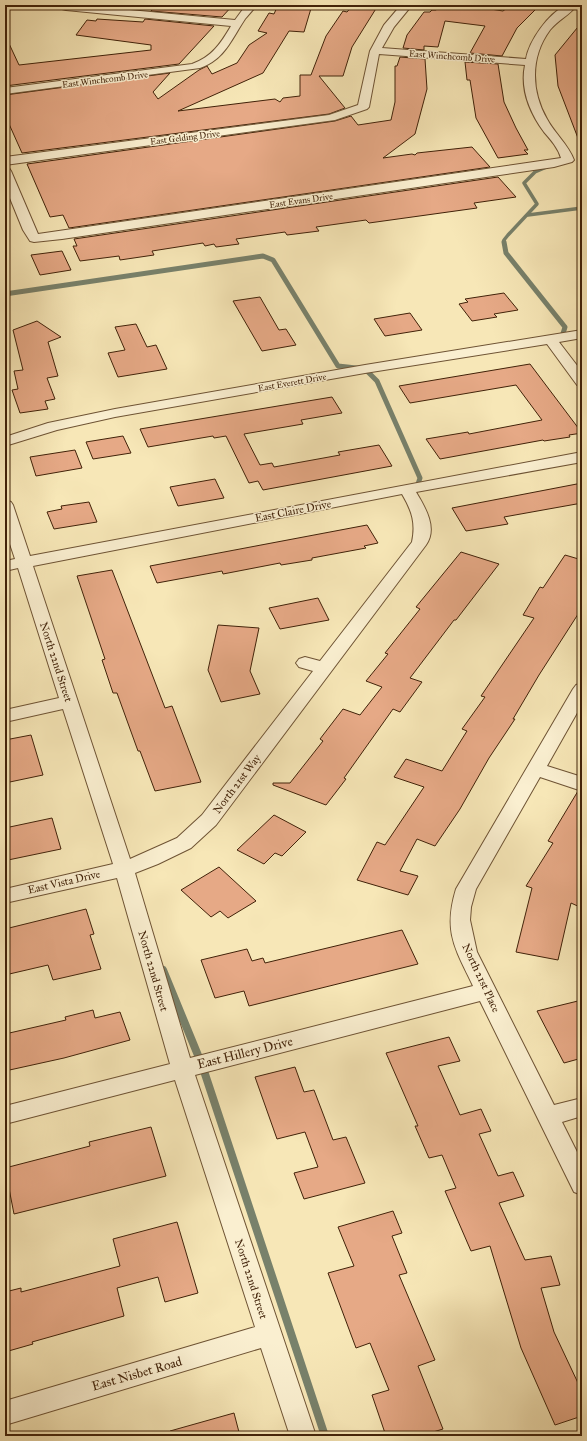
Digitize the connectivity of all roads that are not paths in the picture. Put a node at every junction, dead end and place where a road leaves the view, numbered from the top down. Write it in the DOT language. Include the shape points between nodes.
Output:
graph roads {
  1 [pos="252,5"];
  2 [pos="407,5"];
  3 [pos="572,5"];
  4 [pos="66,7"];
  5 [pos="237,23"];
  6 [pos="375,51"];
  7 [pos="529,62"];
  8 [pos="5,91"];
  9 [pos="5,161"];
  10 [pos="5,171"];
  11 [pos="582,334"];
  12 [pos="550,339"];
  13 [pos="582,382"];
  14 [pos="5,442"];
  15 [pos="582,457"];
  16 [pos="407,489"];
  17 [pos="5,505"];
  18 [pos="14,565"];
  19 [pos="305,663"];
  20 [pos="324,668"];
  21 [pos="582,689"];
  22 [pos="69,702"];
  23 [pos="5,716"];
  24 [pos="536,769"];
  25 [pos="582,784"];
  26 [pos="124,869"];
  27 [pos="5,896"];
  28 [pos="486,991"];
  29 [pos="182,1069"];
  30 [pos="582,1107"];
  31 [pos="5,1115"];
  32 [pos="548,1116"];
  33 [pos="582,1185"];
  34 [pos="270,1334"];
  35 [pos="5,1413"];
  36 [pos="304,1436"];
  1 -- 5 [label="street"];
  2 -- 6 [label="street" via="384,32"];
  3 -- 7 [label="street" via="540,35"];
  4 -- 5 [label="street"];
  5 -- 8 [label="street, East Winchcomb Drive" via="218,53 205,63 194,67"];
  6 -- 7 [label="street, East Winchcomb Drive"];
  6 -- 9 [label="street, East Gelding Drive" via="363,107 331,118"];
  7 -- 10 [label="street, East Evans Drive" via="528,83 533,102 541,120 566,152 568,160 34,238"];
  11 -- 12 [label="street, East Everett Drive"];
  12 -- 13 [label="street"];
  12 -- 14 [label="street, East Everett Drive" via="115,413 53,426"];
  15 -- 16 [label="street, East Claire Drive"];
  16 -- 18 [label="street, East Claire Drive"];
  16 -- 20 [label="street, North 21st Way" via="420,513 424,527 420,542"];
  17 -- 18 [label="street, North 22nd Street"];
  18 -- 22 [label="street, North 22nd Street"];
  19 -- 20 [label="street"];
  20 -- 26 [label="street, North 21st Way" via="209,820 184,843"];
  21 -- 24 [label="street, North 21st Place"];
  22 -- 23 [label="street"];
  22 -- 26 [label="street, North 22nd Street"];
  24 -- 25 [label="street"];
  24 -- 28 [label="street, North 21st Place" via="466,888 461,907 459,925 467,952"];
  26 -- 27 [label="street, East Vista Drive"];
  26 -- 29 [label="street, North 22nd Street"];
  28 -- 29 [label="street, East Hillery Drive"];
  28 -- 32 [label="street, North 21st Place"];
  29 -- 31 [label="street, East Hillery Drive"];
  29 -- 34 [label="street, North 22nd Street"];
  30 -- 32 [label="street"];
  32 -- 33 [label="street, North 21st Place"];
  34 -- 35 [label="street, East Nisbet Road"];
  34 -- 36 [label="street, North 22nd Street"];
}
